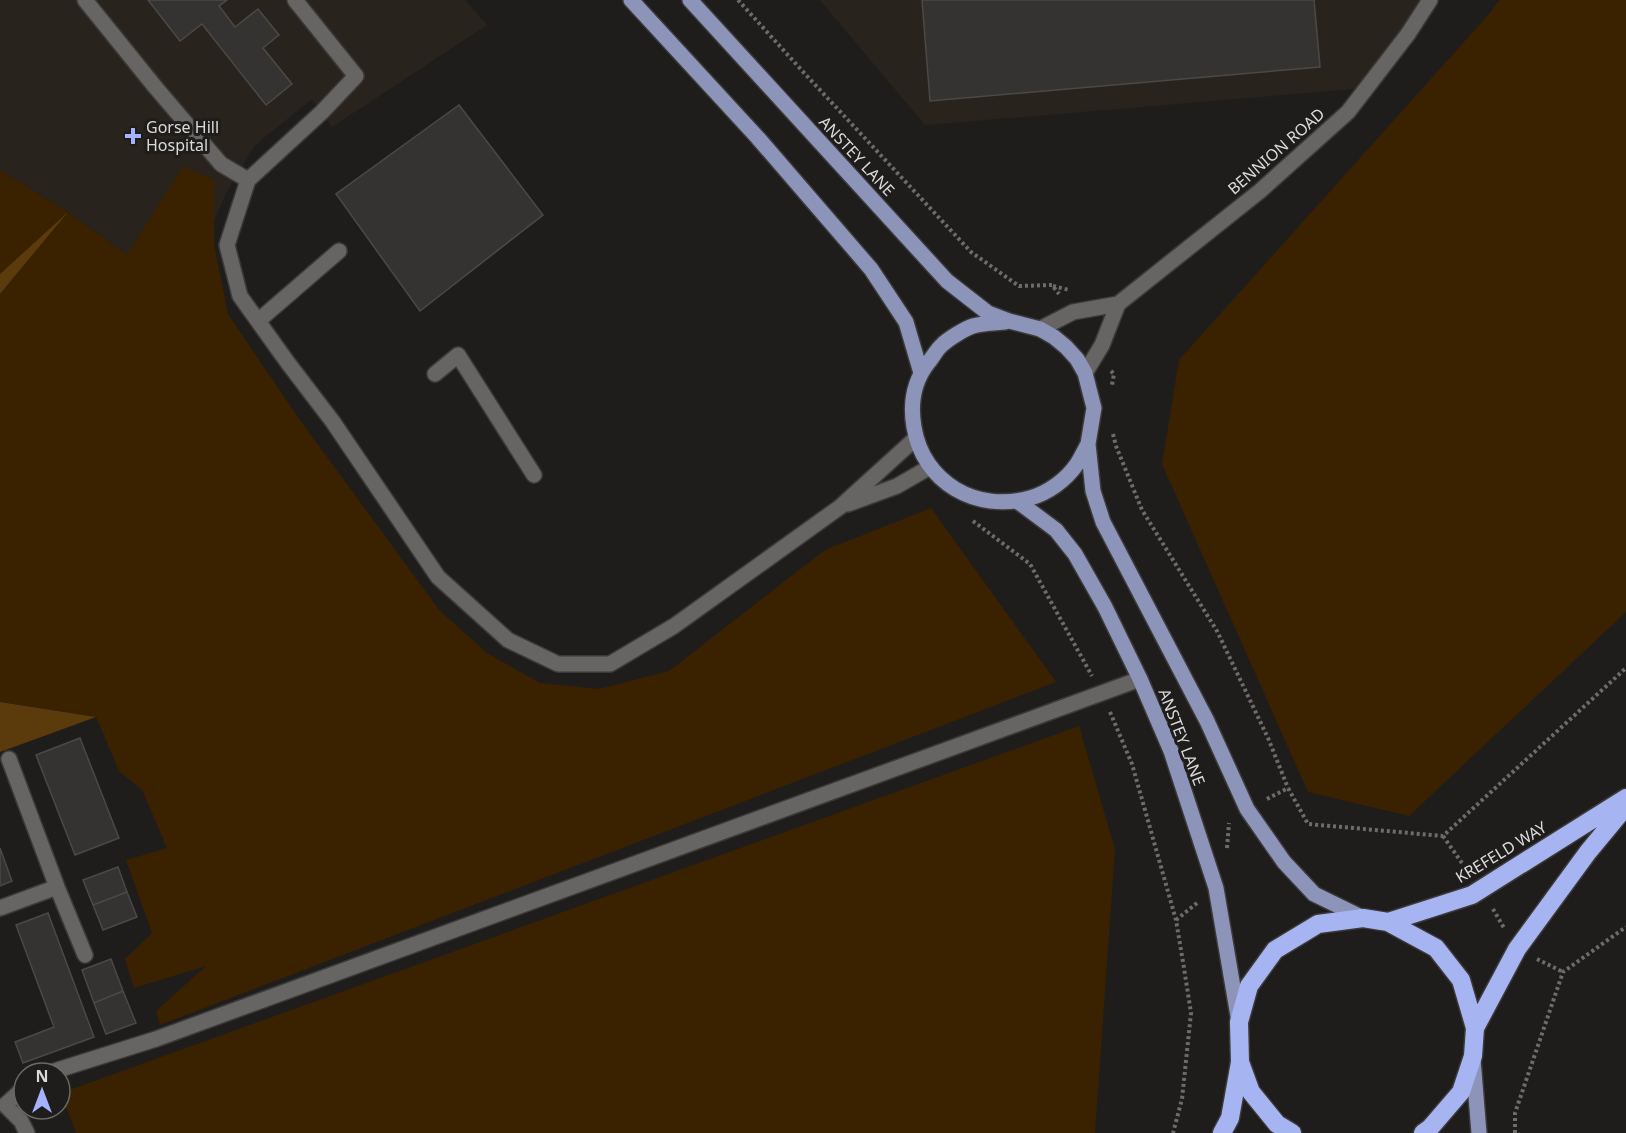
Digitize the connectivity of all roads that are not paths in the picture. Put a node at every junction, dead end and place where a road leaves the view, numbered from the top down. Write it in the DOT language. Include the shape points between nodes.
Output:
graph roads {
  1 [pos="85,0"];
  2 [pos="294,0"];
  3 [pos="631,0"];
  4 [pos="690,0"];
  5 [pos="1430,0"];
  6 [pos="248,180"];
  7 [pos="339,251"];
  8 [pos="1118,304"];
  9 [pos="258,321"];
  10 [pos="1009,321"];
  11 [pos="1040,329"];
  12 [pos="921,373"];
  13 [pos="1085,373"];
  14 [pos="435,374"];
  15 [pos="916,438"];
  16 [pos="1088,444"];
  17 [pos="930,467"];
  18 [pos="534,475"];
  19 [pos="1017,501"];
  20 [pos="840,507"];
  21 [pos="1140,679"];
  22 [pos="9,759"];
  23 [pos="1626,798"];
  24 [pos="1626,806"];
  25 [pos="57,887"];
  26 [pos="0,908"];
  27 [pos="1363,918"];
  28 [pos="1388,922"];
  29 [pos="84,955"];
  30 [pos="1239,1022"];
  31 [pos="1475,1028"];
  32 [pos="1473,1056"];
  33 [pos="1240,1062"];
  34 [pos="72,1065"];
  35 [pos="3,1104"];
  36 [pos="27,1133"];
  37 [pos="1222,1133"];
  38 [pos="1292,1133"];
  39 [pos="1423,1133"];
  40 [pos="1479,1133"];
  1 -- 6 [label="street" via="221,164"];
  2 -- 6 [label="street" via="356,76"];
  3 -- 12 [label="main road" via="871,269 906,322"];
  4 -- 10 [label="main road, ANSTEY LANE" via="947,281 988,314"];
  5 -- 8 [label="street, BENNION ROAD" via="1348,112 1260,191"];
  6 -- 9 [label="street" via="227,245 240,296"];
  7 -- 9 [label="street"];
  8 -- 11 [label="street, BENNION ROAD" via="1073,312"];
  8 -- 13 [label="street" via="1102,345"];
  9 -- 20 [label="street" via="333,422 438,577 508,640 558,664 610,664 674,626"];
  10 -- 11 [label="main road, ANSTEY LANE"];
  10 -- 12 [label="main road, ANSTEY LANE" via="973,326 942,344"];
  11 -- 13 [label="main road, ANSTEY LANE" via="1066,347"];
  12 -- 15 [label="main road, ANSTEY LANE" via="912,416"];
  13 -- 16 [label="main road, ANSTEY LANE" via="1094,408"];
  14 -- 18 [label="street" via="458,354"];
  15 -- 17 [label="main road, ANSTEY LANE"];
  15 -- 20 [label="street"];
  16 -- 19 [label="main road, ANSTEY LANE" via="1060,482 1040,495"];
  16 -- 27 [label="main road, ANSTEY LANE" via="1093,491 1103,522 1207,721 1247,809 1284,862 1314,894"];
  17 -- 19 [label="main road, ANSTEY LANE" via="960,492 997,502"];
  17 -- 20 [label="street" via="897,486"];
  19 -- 21 [label="main road, ANSTEY LANE" via="1056,530 1075,554"];
  21 -- 30 [label="main road, ANSTEY LANE" via="1171,751 1216,888"];
  21 -- 34 [label="street" via="156,1039"];
  22 -- 25 [label="street"];
  23 -- 28 [label="highway, KREFELD WAY" via="1472,895"];
  24 -- 31 [label="highway" via="1517,949"];
  25 -- 26 [label="street"];
  25 -- 29 [label="street"];
  27 -- 28 [label="highway"];
  27 -- 30 [label="highway" via="1318,924 1275,950 1249,986"];
  28 -- 31 [label="highway" via="1436,948 1461,980"];
  30 -- 33 [label="highway"];
  31 -- 32 [label="highway"];
  32 -- 39 [label="highway" via="1461,1092"];
  32 -- 40 [label="main road"];
  33 -- 37 [label="highway" via="1230,1118"];
  33 -- 38 [label="highway" via="1251,1092 1277,1124"];
  35 -- 36 [label="street" via="21,1121"];
}
